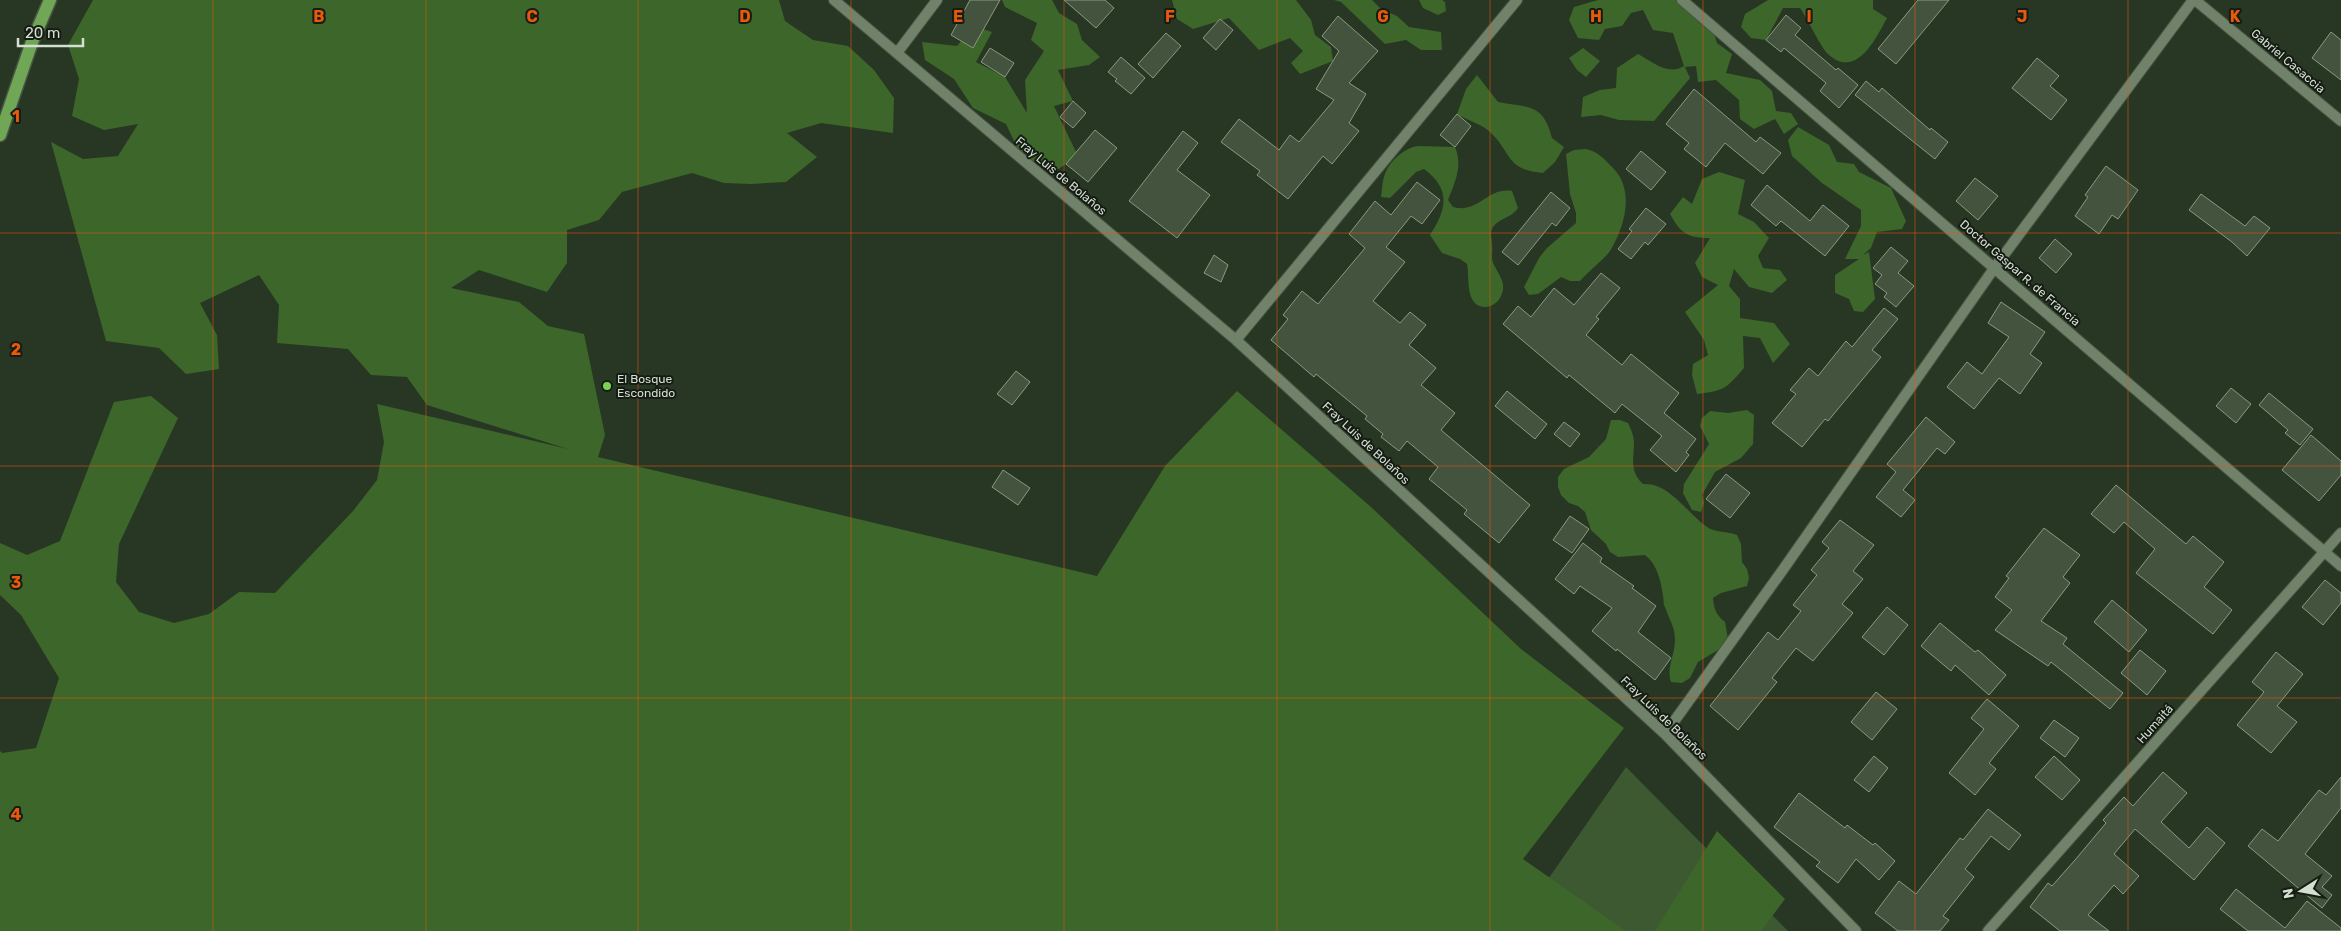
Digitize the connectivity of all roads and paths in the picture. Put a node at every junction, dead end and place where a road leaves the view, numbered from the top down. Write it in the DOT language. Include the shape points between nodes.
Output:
graph roads {
  1 [pos="50,0"];
  2 [pos="834,0"];
  3 [pos="937,0"];
  4 [pos="1517,0"];
  5 [pos="1682,0"];
  6 [pos="2194,0"];
  7 [pos="897,53"];
  8 [pos="2341,122"];
  9 [pos="0,135"];
  10 [pos="1995,268"];
  11 [pos="1236,340"];
  12 [pos="2341,533"];
  13 [pos="2324,552"];
  14 [pos="2341,566"];
  15 [pos="1665,734"];
  16 [pos="1856,931"];
  17 [pos="1988,931"];
  1 -- 9 [label="main road"];
  2 -- 7 [label="street, Fray Luis de Bolaños"];
  3 -- 7 [label="street"];
  4 -- 11 [label="street"];
  5 -- 10 [label="street, Doctor Gaspar R. de Francia"];
  6 -- 8 [label="street, Gabriel Casaccia"];
  6 -- 10 [label="street"];
  7 -- 11 [label="street, Fray Luis de Bolaños"];
  10 -- 13 [label="street, Doctor Gaspar R. de Francia"];
  10 -- 15 [label="street"];
  11 -- 15 [label="street, Fray Luis de Bolaños"];
  12 -- 13 [label="street, Humaitá"];
  13 -- 14 [label="street, Doctor Gaspar R. de Francia"];
  13 -- 17 [label="street, Humaitá"];
  15 -- 16 [label="street, Fray Luis de Bolaños"];
}
